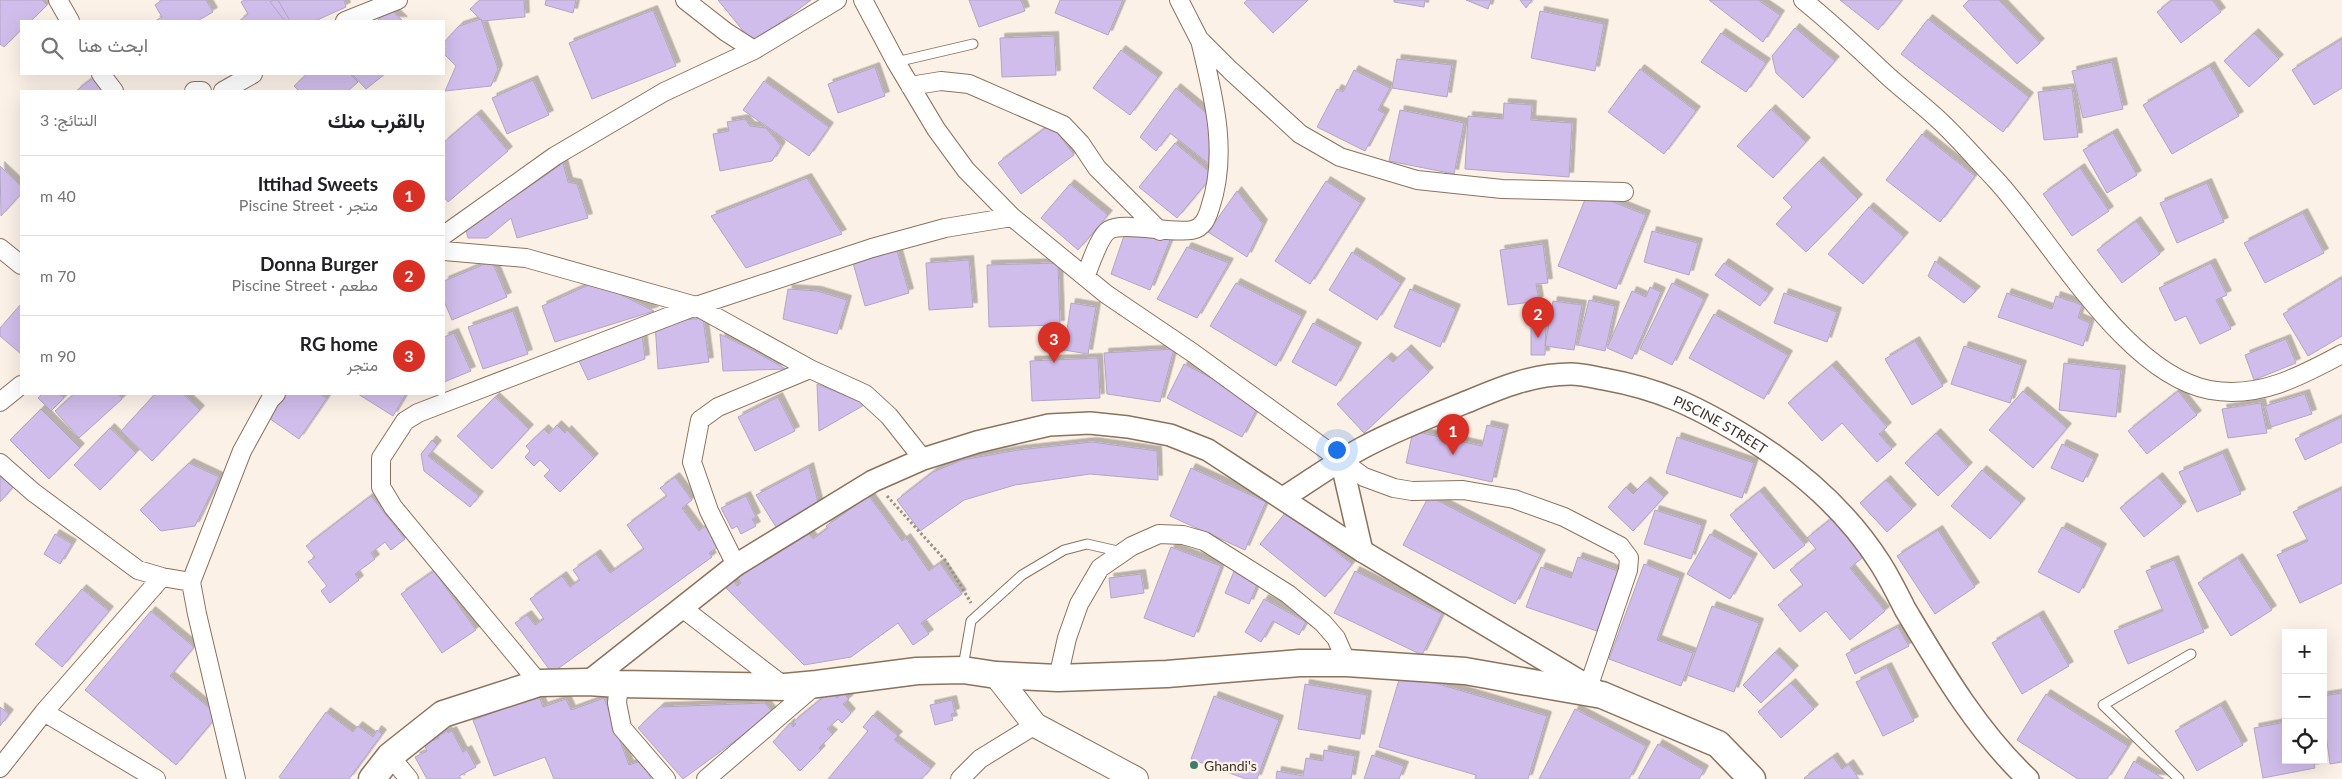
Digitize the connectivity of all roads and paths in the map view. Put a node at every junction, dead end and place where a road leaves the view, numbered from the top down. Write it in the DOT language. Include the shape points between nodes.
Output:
graph roads {
  1 [pos="58,0"];
  2 [pos="398,0"];
  3 [pos="686,0"];
  4 [pos="837,0"];
  5 [pos="863,0"];
  6 [pos="1179,0"];
  7 [pos="1802,0"];
  8 [pos="69,20"];
  9 [pos="348,20"];
  10 [pos="1199,39"];
  11 [pos="973,44"];
  12 [pos="754,50"];
  13 [pos="896,62"];
  14 [pos="102,75"];
  15 [pos="251,75"];
  16 [pos="910,86"];
  17 [pos="113,90"];
  18 [pos="225,90"];
  19 [pos="1624,192"];
  20 [pos="1012,217"];
  21 [pos="1160,231"];
  22 [pos="445,234"];
  23 [pos="0,248"];
  24 [pos="445,251"];
  25 [pos="20,264"];
  26 [pos="1085,277"];
  27 [pos="696,306"];
  28 [pos="2342,354"];
  29 [pos="810,369"];
  30 [pos="20,386"];
  31 [pos="275,395"];
  32 [pos="0,402"];
  33 [pos="923,459"];
  34 [pos="1341,460"];
  35 [pos="0,462"];
  36 [pos="872,481"];
  37 [pos="1283,498"];
  38 [pos="1123,552"];
  39 [pos="1362,552"];
  40 [pos="736,565"];
  41 [pos="162,578"];
  42 [pos="192,582"];
  43 [pos="680,607"];
  44 [pos="971,621"];
  45 [pos="2191,654"];
  46 [pos="1347,663"];
  47 [pos="963,670"];
  48 [pos="996,675"];
  49 [pos="1058,678"];
  50 [pos="588,682"];
  51 [pos="539,683"];
  52 [pos="619,684"];
  53 [pos="817,684"];
  54 [pos="784,686"];
  55 [pos="1595,690"];
  56 [pos="44,712"];
  57 [pos="1035,725"];
  58 [pos="390,756"];
  59 [pos="0,768"];
  60 [pos="1123,776"];
  61 [pos="156,779"];
  62 [pos="236,779"];
  63 [pos="372,779"];
  64 [pos="409,779"];
  65 [pos="666,779"];
  66 [pos="706,779"];
  67 [pos="960,779"];
  68 [pos="1752,779"];
  69 [pos="2028,779"];
  70 [pos="2178,779"];
  1 -- 8 [label="street"];
  2 -- 9 [label="street"];
  3 -- 12 [label="street"];
  4 -- 12 [label="street"];
  5 -- 13 [label="street"];
  6 -- 10 [label="street"];
  7 -- 28 [label="street" via="1942,123 1998,182 2108,321 2156,365 2183,382 2210,390 2240,392 2278,386"];
  10 -- 19 [label="street" via="1300,134 1340,157 1418,180 1502,189"];
  10 -- 21 [label="street" via="1217,112 1217,189 1205,222 1194,230"];
  11 -- 13 [label="lane"];
  12 -- 22 [label="street" via="664,92 555,156"];
  13 -- 16 [label="street"];
  14 -- 17 [label="street"];
  15 -- 18 [label="street"];
  16 -- 20 [label="street" via="966,170"];
  16 -- 21 [label="street" via="941,82 968,84 1063,125 1097,168"];
  20 -- 26 [label="street"];
  20 -- 27 [label="street" via="945,228 872,248"];
  21 -- 26 [label="street" via="1120,226 1108,230"];
  23 -- 25 [label="street"];
  24 -- 27 [label="street" via="526,258"];
  26 -- 34 [label="street"];
  27 -- 29 [label="street"];
  27 -- 51 [label="street" via="418,413 404,421 381,458 382,487 393,507"];
  29 -- 33 [label="street" via="865,394 889,416"];
  29 -- 40 [label="street" via="718,407 700,420 692,462 709,511"];
  30 -- 32 [label="street"];
  31 -- 42 [label="street" via="242,451"];
  33 -- 36 [label="street"];
  33 -- 37 [label="street" via="1049,425 1090,423 1128,427 1193,443"];
  34 -- 37 [label="street, PISCINE STREET"];
  34 -- 39 [label="street"];
  34 -- 55 [label="street" via="1364,477 1394,488 1412,492 1463,490 1514,499 1564,517 1620,546 1629,558 1628,570"];
  34 -- 69 [label="street, PISCINE STREET" via="1420,420 1537,377 1572,374 1640,386 1674,398 1710,415 1757,444 1813,485 1841,512 1879,562 1967,708 2004,756"];
  35 -- 41 [label="street" via="90,536 138,570"];
  36 -- 40 [label="street"];
  36 -- 44 [label="path" via="946,561 971,602"];
  37 -- 39 [label="street"];
  38 -- 44 [label="lane" via="1087,544 1064,550 1022,574"];
  38 -- 46 [label="street" via="1159,534 1183,535 1204,541 1288,594 1323,623 1336,638"];
  38 -- 49 [label="street" via="1100,568 1079,604"];
  39 -- 55 [label="street"];
  40 -- 43 [label="street"];
  41 -- 42 [label="street"];
  41 -- 56 [label="street"];
  42 -- 62 [label="street"];
  43 -- 50 [label="street"];
  43 -- 54 [label="street"];
  44 -- 47 [label="lane"];
  45 -- 70 [label="lane" via="2103,705"];
  46 -- 49 [label="main road" via="1300,662 1167,674"];
  46 -- 55 [label="main road" via="1465,670"];
  47 -- 48 [label="main road"];
  47 -- 53 [label="main road" via="917,671"];
  48 -- 49 [label="main road"];
  48 -- 57 [label="main road"];
  50 -- 51 [label="main road"];
  50 -- 52 [label="main road"];
  51 -- 58 [label="main road" via="443,714"];
  52 -- 54 [label="main road"];
  52 -- 65 [label="street" via="617,704 622,728"];
  53 -- 54 [label="main road"];
  53 -- 66 [label="street"];
  55 -- 68 [label="main road" via="1718,744"];
  56 -- 59 [label="street"];
  56 -- 61 [label="street"];
  57 -- 60 [label="main road"];
  57 -- 67 [label="street" via="980,759"];
  58 -- 63 [label="main road"];
  58 -- 64 [label="street"];
}
